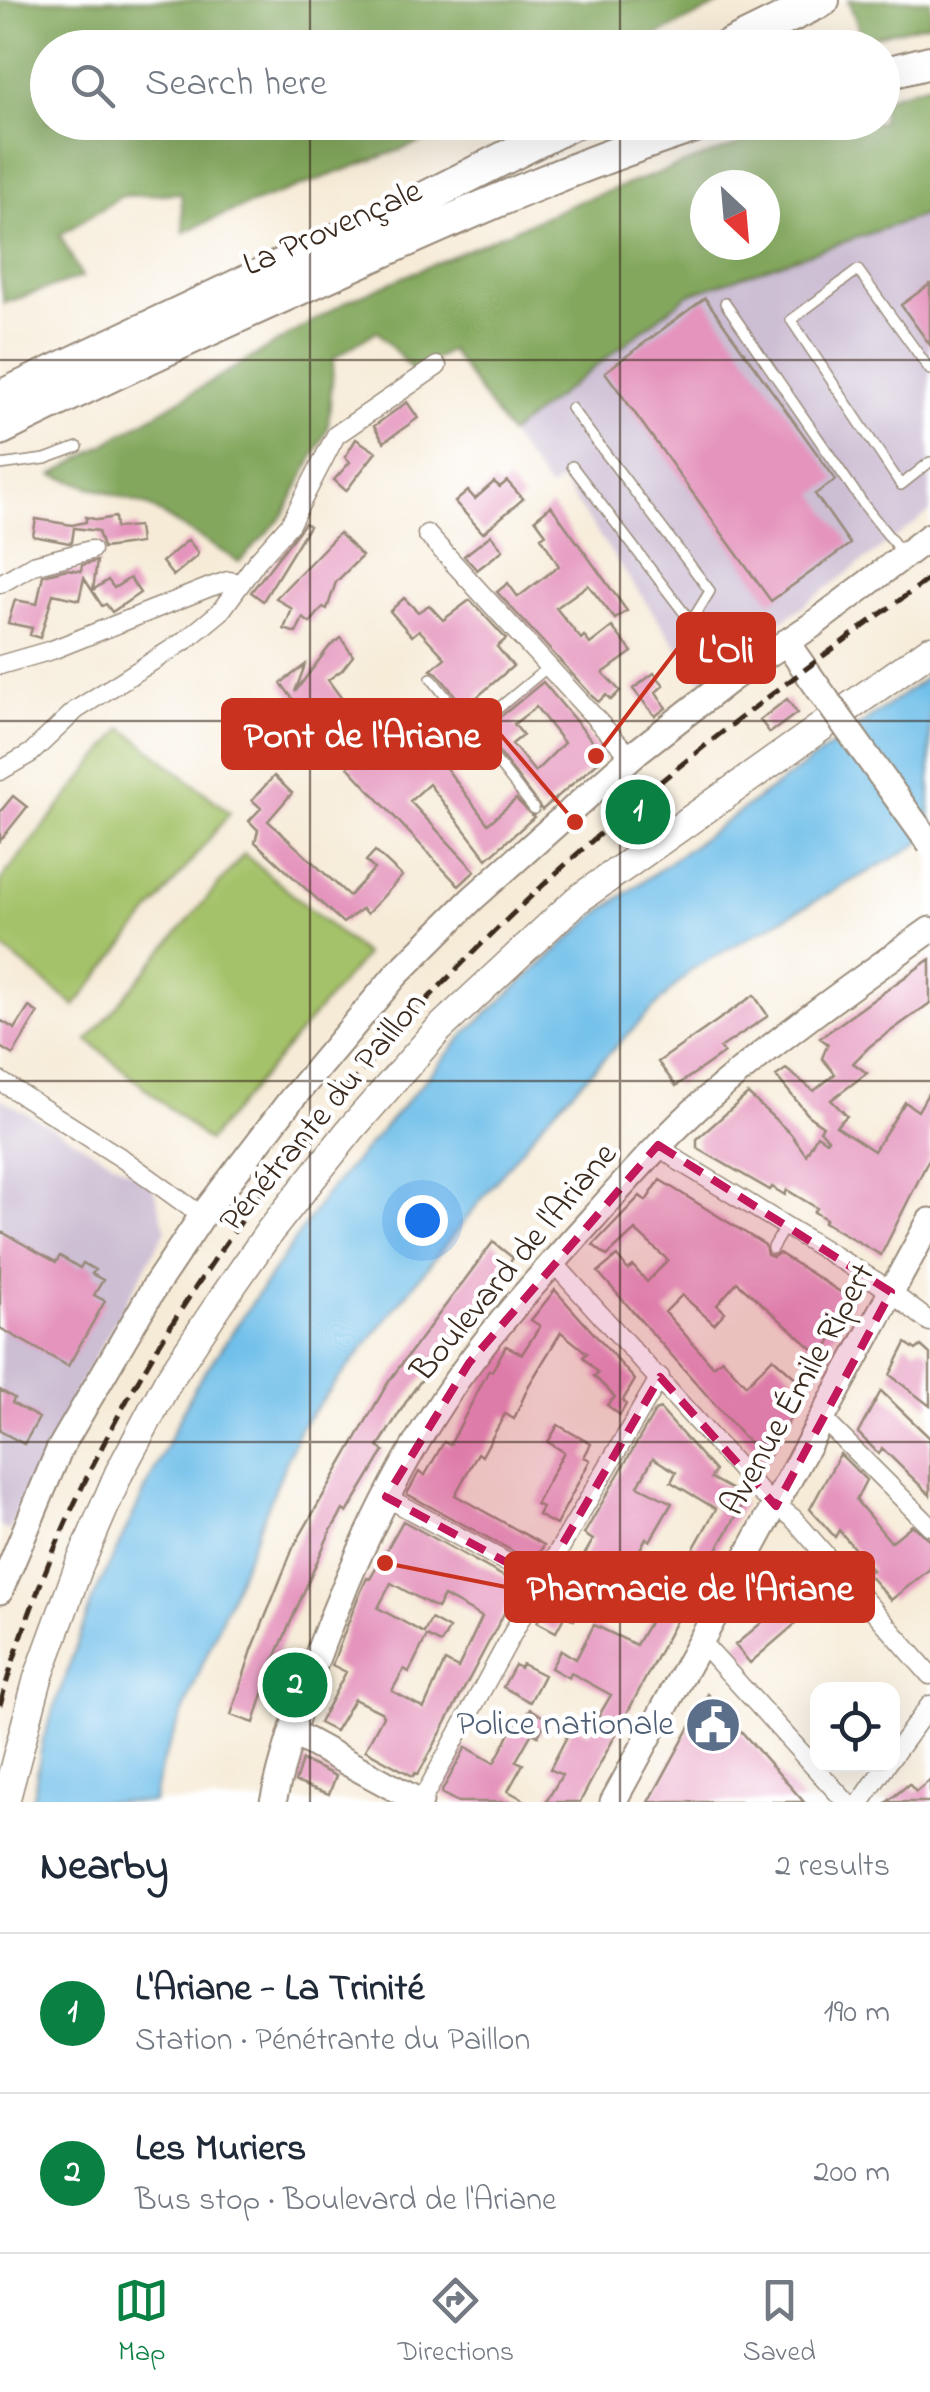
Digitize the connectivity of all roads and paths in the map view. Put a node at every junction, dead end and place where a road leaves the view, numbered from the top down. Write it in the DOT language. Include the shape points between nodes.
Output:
graph roads {
  1 [pos="823,0"];
  2 [pos="762,30"];
  3 [pos="930,62"];
  4 [pos="900,70"];
  5 [pos="539,140"];
  6 [pos="656,140"];
  7 [pos="725,303"];
  8 [pos="437,366"];
  9 [pos="930,370"];
  10 [pos="0,397"];
  11 [pos="571,408"];
  12 [pos="0,429"];
  13 [pos="78,446"];
  14 [pos="930,462"];
  15 [pos="0,465"];
  16 [pos="572,466"];
  17 [pos="426,534"];
  18 [pos="930,536"];
  19 [pos="90,550"];
  20 [pos="904,556"];
  21 [pos="241,583"];
  22 [pos="0,584"];
  23 [pos="692,622"];
  24 [pos="930,634"];
  25 [pos="786,642"];
  26 [pos="930,650"];
  27 [pos="0,665"];
  28 [pos="548,666"];
  29 [pos="431,678"];
  30 [pos="732,678"];
  31 [pos="472,730"];
  32 [pos="627,760"];
  33 [pos="0,771"];
  34 [pos="534,809"];
  35 [pos="930,844"];
  36 [pos="930,930"];
  37 [pos="0,1081"];
  38 [pos="658,1145"];
  39 [pos="202,1216"];
  40 [pos="930,1222"];
  41 [pos="786,1225"];
  42 [pos="772,1250"];
  43 [pos="553,1262"];
  44 [pos="892,1292"];
  45 [pos="930,1322"];
  46 [pos="660,1378"];
  47 [pos="823,1419"];
  48 [pos="386,1497"];
  49 [pos="776,1506"];
  50 [pos="930,1526"];
  51 [pos="540,1580"];
  52 [pos="0,1591"];
  53 [pos="701,1642"];
  54 [pos="930,1675"];
  55 [pos="930,1705"];
  56 [pos="293,1733"];
  57 [pos="900,1747"];
  58 [pos="0,1760"];
  59 [pos="882,1772"];
  60 [pos="5,1802"];
  61 [pos="273,1802"];
  62 [pos="421,1802"];
  63 [pos="614,1802"];
  64 [pos="846,1802"];
  65 [pos="861,1802"];
  1 -- 2 [label="highway"];
  3 -- 4 [label="highway"];
  5 -- 10 [label="highway, La Provençale"];
  6 -- 12 [label="highway, La Provençale" via="470,212"];
  7 -- 20 [label="lane"];
  8 -- 21 [label="street" via="336,435 290,524"];
  9 -- 14 [label="lane" via="858,270 791,320 901,486"];
  11 -- 23 [label="lane" via="710,591"];
  13 -- 15 [label="lane"];
  16 -- 23 [label="lane"];
  17 -- 28 [label="street"];
  18 -- 20 [label="street"];
  19 -- 22 [label="street" via="33,565"];
  20 -- 25 [label="street"];
  21 -- 27 [label="street" via="210,587"];
  21 -- 33 [label="street" via="220,612 186,640 76,710 31,753"];
  23 -- 30 [label="lane"];
  24 -- 58 [label="main road, Pénétrante du Paillon" via="567,889 427,1019 338,1119 205,1294 114,1452 24,1672"];
  25 -- 30 [label="street"];
  25 -- 35 [label="street, bridge"];
  26 -- 60 [label="main road, Pénétrante du Paillon" via="577,900 439,1029 351,1129 219,1304 119,1473 38,1678"];
  28 -- 31 [label="lane"];
  28 -- 32 [label="street"];
  29 -- 31 [label="lane"];
  30 -- 32 [label="street"];
  31 -- 34 [label="lane"];
  32 -- 39 [label="street" via="396,974"];
  36 -- 38 [label="street, Boulevard de l'Ariane" via="804,1020"];
  37 -- 39 [label="street"];
  38 -- 41 [label="street"];
  38 -- 43 [label="street, Boulevard de l'Ariane"];
  39 -- 52 [label="street" via="76,1420"];
  40 -- 44 [label="street, Avenue Émile Ripert"];
  41 -- 42 [label="lane"];
  41 -- 44 [label="street"];
  43 -- 46 [label="street"];
  43 -- 48 [label="street, Boulevard de l'Ariane" via="443,1400"];
  44 -- 45 [label="street"];
  44 -- 47 [label="street, Avenue Émile Ripert"];
  46 -- 49 [label="street"];
  46 -- 51 [label="street"];
  47 -- 49 [label="street, Avenue Émile Ripert"];
  47 -- 50 [label="street"];
  48 -- 51 [label="street"];
  48 -- 56 [label="street, Boulevard de l'Ariane"];
  49 -- 53 [label="street, Avenue Émile Ripert"];
  49 -- 54 [label="street"];
  51 -- 62 [label="street"];
  53 -- 63 [label="street, Avenue Émile Ripert"];
  53 -- 64 [label="street"];
  55 -- 57 [label="street"];
  56 -- 61 [label="street, Boulevard de l'Ariane"];
  56 -- 62 [label="street"];
  59 -- 65 [label="street"];
}
